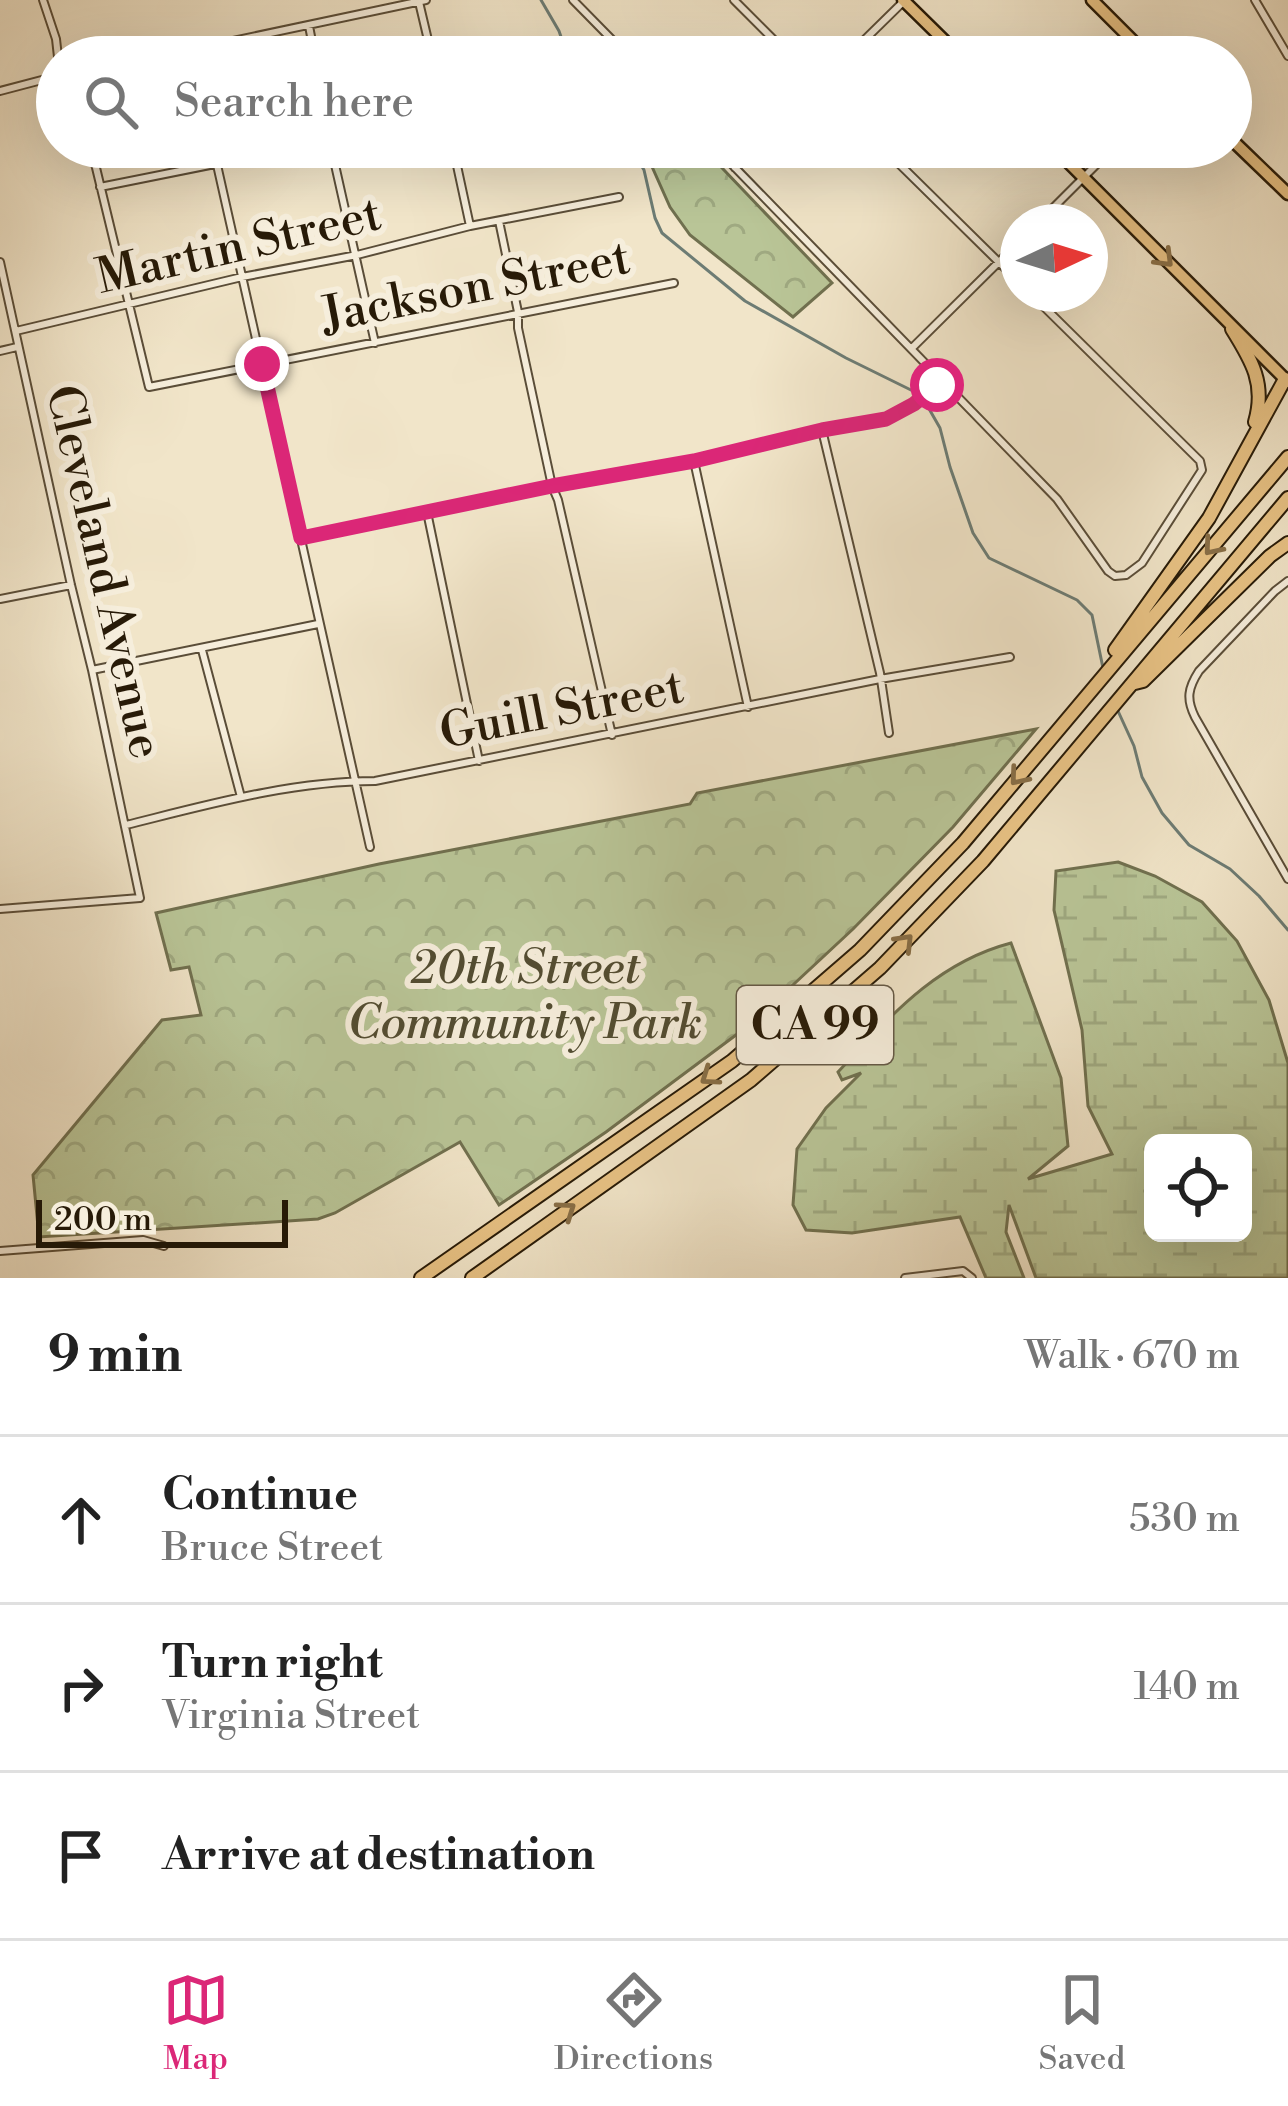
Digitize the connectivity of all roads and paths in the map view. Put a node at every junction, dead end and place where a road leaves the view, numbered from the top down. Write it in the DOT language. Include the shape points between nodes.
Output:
graph roads {
  1 [pos="43,0"];
  2 [pos="573,0"];
  3 [pos="734,0"];
  4 [pos="1092,0"];
  5 [pos="1255,0"];
  6 [pos="422,1"];
  7 [pos="904,1"];
  8 [pos="309,26"];
  9 [pos="55,36"];
  10 [pos="267,36"];
  11 [pos="311,36"];
  12 [pos="428,36"];
  13 [pos="608,36"];
  14 [pos="770,36"];
  15 [pos="868,36"];
  16 [pos="940,36"];
  17 [pos="1128,36"];
  18 [pos="1288,56"];
  19 [pos="36,82"];
  20 [pos="0,91"];
  21 [pos="1252,159"];
  22 [pos="96,168"];
  23 [pos="193,168"];
  24 [pos="218,168"];
  25 [pos="336,168"];
  26 [pos="458,168"];
  27 [pos="735,168"];
  28 [pos="903,168"];
  29 [pos="1075,168"];
  30 [pos="1093,168"];
  31 [pos="1084,177"];
  32 [pos="100,187"];
  33 [pos="1288,194"];
  34 [pos="619,197"];
  35 [pos="1057,204"];
  36 [pos="499,221"];
  37 [pos="470,226"];
  38 [pos="357,255"];
  39 [pos="0,262"];
  40 [pos="999,262"];
  41 [pos="242,278"];
  42 [pos="674,283"];
  43 [pos="129,306"];
  44 [pos="1049,312"];
  45 [pos="518,313"];
  46 [pos="1232,329"];
  47 [pos="16,331"];
  48 [pos="375,344"];
  49 [pos="17,347"];
  50 [pos="912,348"];
  51 [pos="0,351"];
  52 [pos="262,364"];
  53 [pos="1287,378"];
  54 [pos="942,380"];
  55 [pos="822,430"];
  56 [pos="1288,458"];
  57 [pos="694,461"];
  58 [pos="1234,473"];
  59 [pos="552,486"];
  60 [pos="1288,498"];
  61 [pos="427,512"];
  62 [pos="301,538"];
  63 [pos="1288,543"];
  64 [pos="1288,581"];
  65 [pos="70,585"];
  66 [pos="0,599"];
  67 [pos="318,624"];
  68 [pos="202,650"];
  69 [pos="1117,653"];
  70 [pos="1010,657"];
  71 [pos="92,670"];
  72 [pos="880,679"];
  73 [pos="1129,687"];
  74 [pos="748,707"];
  75 [pos="889,734"];
  76 [pos="612,735"];
  77 [pos="479,762"];
  78 [pos="353,782"];
  79 [pos="241,797"];
  80 [pos="127,825"];
  81 [pos="370,847"];
  82 [pos="1288,879"];
  83 [pos="0,910"];
  84 [pos="164,1246"];
  85 [pos="0,1251"];
  86 [pos="970,1276"];
  87 [pos="416,1278"];
  88 [pos="472,1278"];
  89 [pos="905,1278"];
  1 -- 9 [label="street"];
  2 -- 13 [label="street"];
  3 -- 14 [label="street"];
  4 -- 17 [label="main road"];
  5 -- 18 [label="street"];
  6 -- 8 [label="street"];
  6 -- 12 [label="street"];
  7 -- 15 [label="street"];
  7 -- 16 [label="main road"];
  8 -- 10 [label="street"];
  8 -- 11 [label="street"];
  19 -- 20 [label="street"];
  21 -- 33 [label="main road"];
  22 -- 32 [label="street"];
  23 -- 32 [label="street"];
  24 -- 41 [label="street"];
  25 -- 38 [label="street"];
  26 -- 37 [label="street"];
  27 -- 50 [label="street"];
  28 -- 40 [label="street"];
  29 -- 31 [label="main road"];
  30 -- 31 [label="street"];
  31 -- 35 [label="street"];
  31 -- 46 [label="main road, one-way"];
  32 -- 43 [label="street"];
  34 -- 36 [label="street, Martin Street"];
  36 -- 37 [label="street, Martin Street"];
  36 -- 45 [label="street"];
  37 -- 38 [label="street, Martin Street"];
  38 -- 41 [label="street, Martin Street"];
  38 -- 48 [label="street"];
  39 -- 47 [label="street, Cleveland Avenue"];
  40 -- 50 [label="street"];
  41 -- 43 [label="street, Martin Street"];
  41 -- 52 [label="street"];
  42 -- 45 [label="street, Jackson Street"];
  43 -- 47 [label="street, Martin Street"];
  43 -- 52 [label="street, Jackson Street" via="149,387"];
  44 -- 54 [label="street" via="1200,461 1202,470 1142,563 1126,575 1115,576 1057,499"];
  45 -- 48 [label="street, Jackson Street"];
  45 -- 59 [label="street"];
  46 -- 53 [label="main road"];
  46 -- 58 [label="highway" via="1260,390"];
  47 -- 49 [label="street, Cleveland Avenue"];
  48 -- 52 [label="street, Jackson Street"];
  49 -- 51 [label="street"];
  49 -- 65 [label="street, Cleveland Avenue"];
  50 -- 54 [label="street"];
  52 -- 62 [label="street"];
  53 -- 58 [label="highway"];
  54 -- 55 [label="street" via="886,419"];
  55 -- 57 [label="street"];
  55 -- 72 [label="street"];
  56 -- 69 [label="highway, CA 99, one-way"];
  57 -- 59 [label="street"];
  57 -- 74 [label="street"];
  58 -- 69 [label="highway"];
  59 -- 61 [label="street"];
  59 -- 76 [label="street"];
  60 -- 73 [label="highway, CA 99"];
  61 -- 62 [label="street"];
  61 -- 77 [label="street"];
  62 -- 67 [label="street"];
  63 -- 73 [label="highway"];
  64 -- 82 [label="street" via="1198,670 1188,695"];
  65 -- 66 [label="street"];
  65 -- 71 [label="street, Cleveland Avenue"];
  67 -- 68 [label="street"];
  67 -- 78 [label="street"];
  68 -- 71 [label="street"];
  68 -- 79 [label="street"];
  69 -- 87 [label="highway, CA 99, one-way" via="963,843 860,950 732,1061"];
  70 -- 72 [label="street, Guill Street"];
  71 -- 80 [label="street, Cleveland Avenue"];
  72 -- 74 [label="street, Guill Street"];
  72 -- 75 [label="street"];
  88 -- 73 [label="highway, CA 99, one-way" via="751,1080 880,968 983,861"];
  74 -- 76 [label="street, Guill Street"];
  76 -- 77 [label="street, Guill Street"];
  77 -- 78 [label="street, Guill Street"];
  78 -- 79 [label="street, Guill Street"];
  78 -- 81 [label="street"];
  79 -- 80 [label="street, Guill Street"];
  80 -- 83 [label="street, Cleveland Avenue" via="140,898"];
  84 -- 85 [label="street" via="143,1240"];
  86 -- 89 [label="street"];
}
